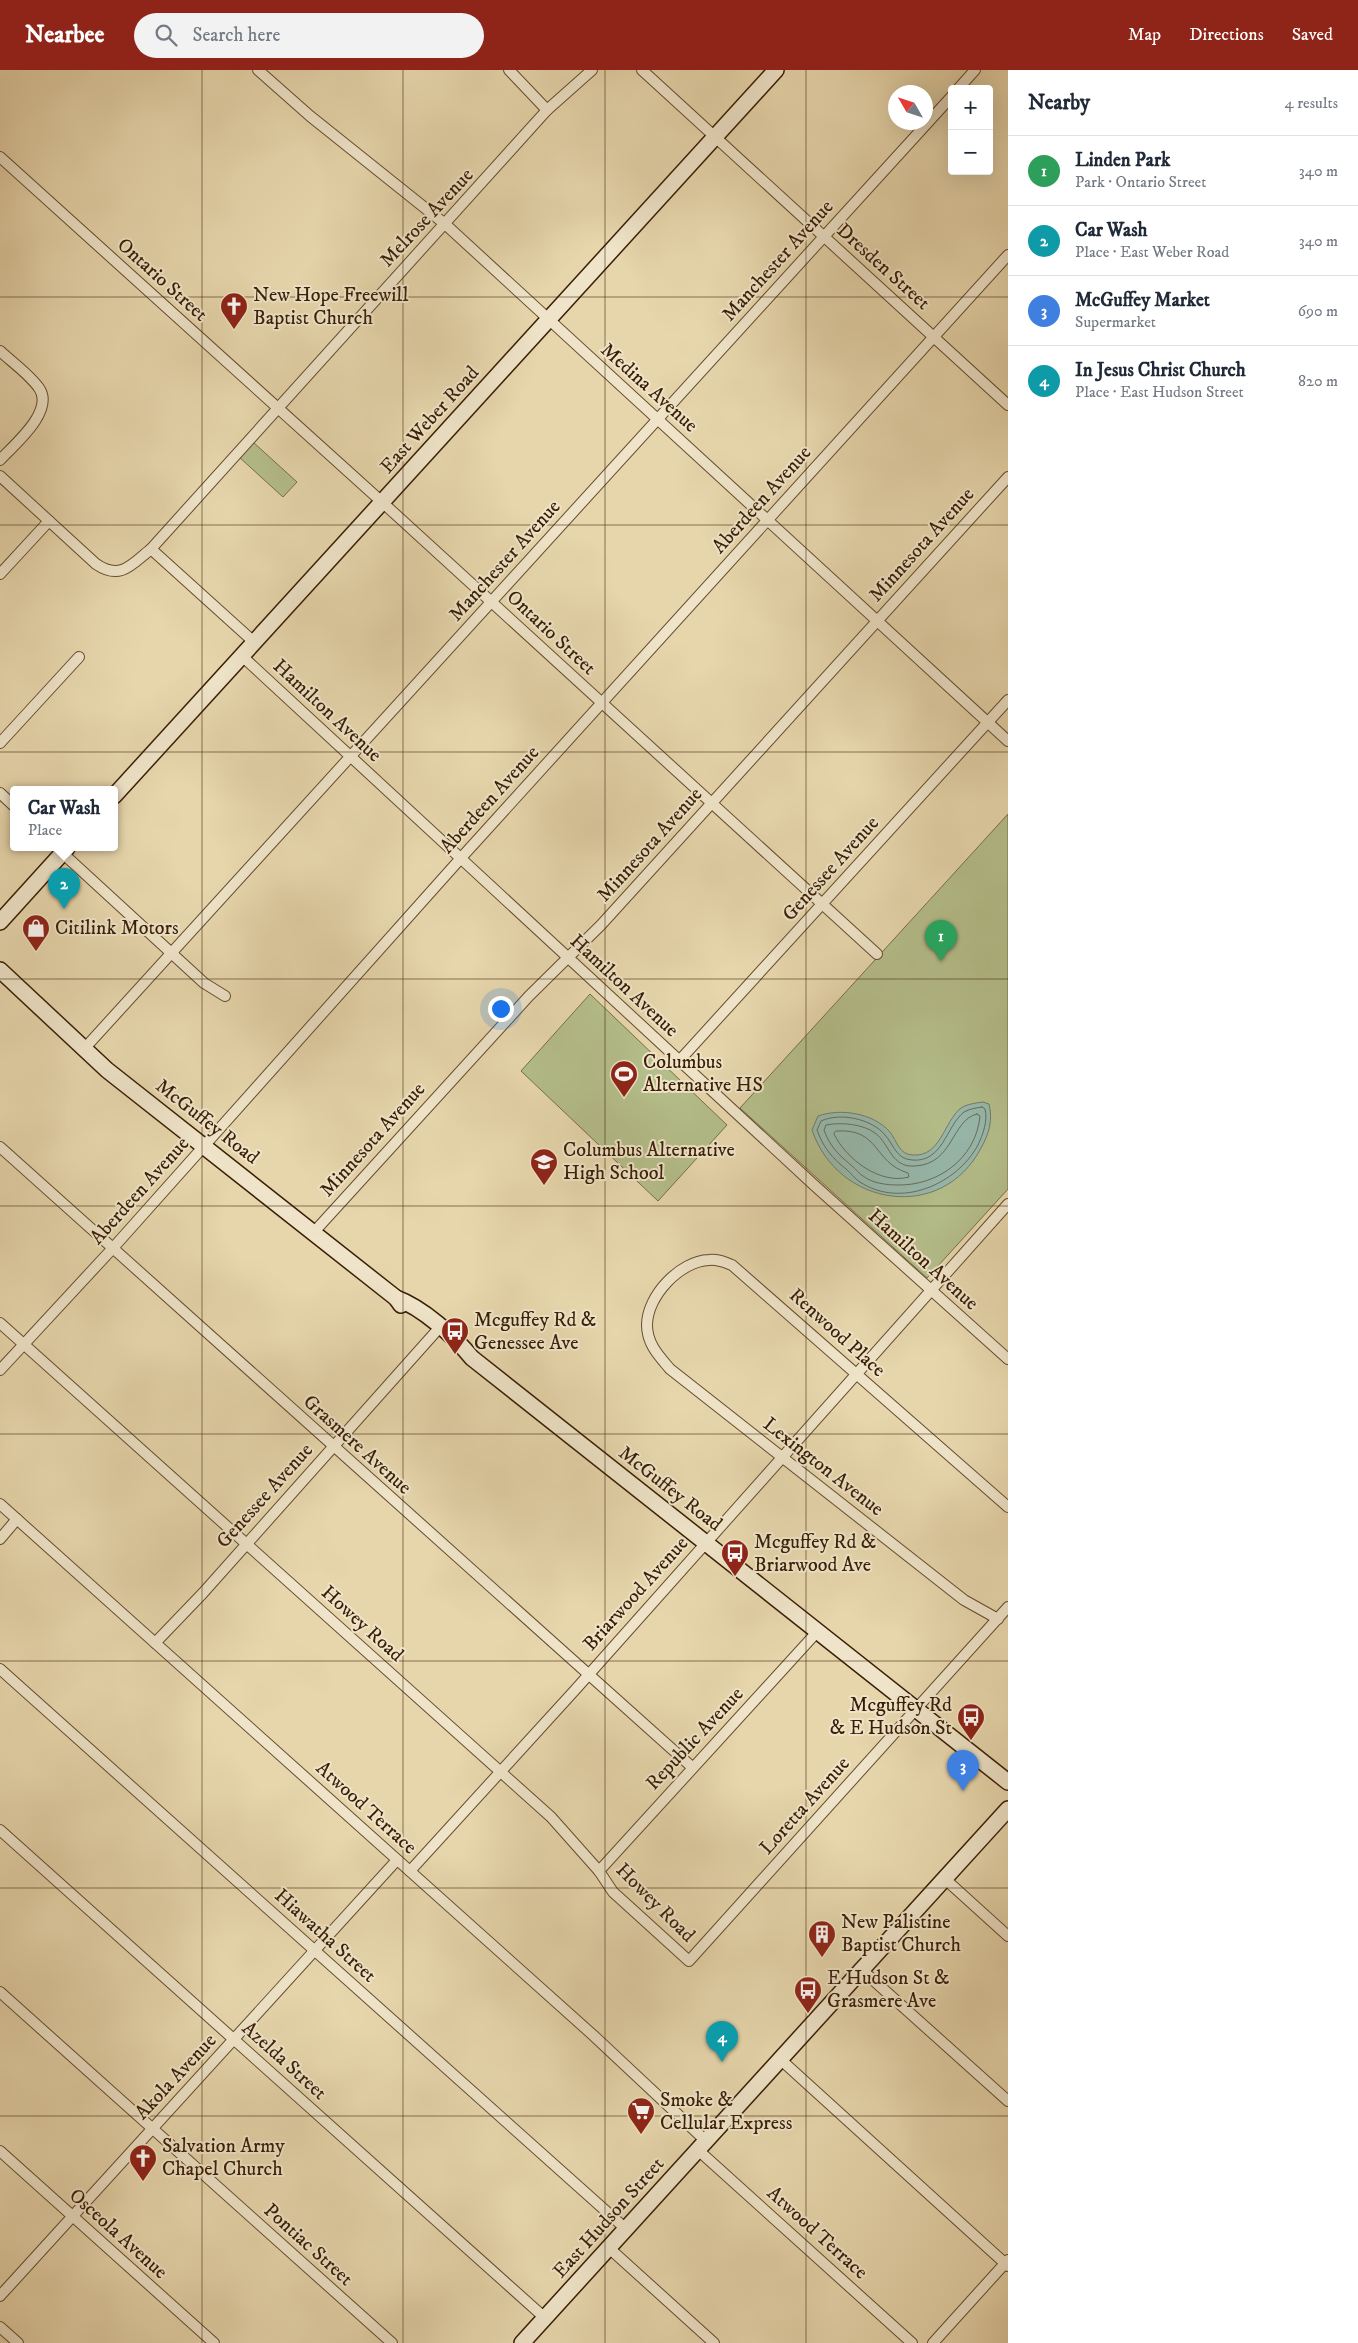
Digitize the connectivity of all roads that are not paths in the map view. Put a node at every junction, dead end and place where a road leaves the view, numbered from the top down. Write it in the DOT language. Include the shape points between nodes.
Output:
graph roads {
  1 [pos="258,70"];
  2 [pos="509,70"];
  3 [pos="592,70"];
  4 [pos="776,70"];
  5 [pos="975,70"];
  6 [pos="645,71"];
  7 [pos="962,85"];
  8 [pos="948,100"];
  9 [pos="547,110"];
  10 [pos="715,137"];
  11 [pos="0,157"];
  12 [pos="445,224"];
  13 [pos="824,237"];
  14 [pos="1008,255"];
  15 [pos="548,320"];
  16 [pos="934,337"];
  17 [pos="0,351"];
  18 [pos="1008,405"];
  19 [pos="278,408"];
  20 [pos="657,419"];
  21 [pos="0,460"];
  22 [pos="0,476"];
  23 [pos="1008,477"];
  24 [pos="382,502"];
  25 [pos="49,520"];
  26 [pos="768,520"];
  27 [pos="150,549"];
  28 [pos="0,574"];
  29 [pos="491,602"];
  30 [pos="877,620"];
  31 [pos="254,642"];
  32 [pos="242,656"];
  33 [pos="79,657"];
  34 [pos="1008,700"];
  35 [pos="601,703"];
  36 [pos="987,722"];
  37 [pos="1008,742"];
  38 [pos="0,744"];
  39 [pos="350,757"];
  40 [pos="118,792"];
  41 [pos="0,793"];
  42 [pos="10,802"];
  43 [pos="711,804"];
  44 [pos="60,851"];
  45 [pos="64,851"];
  46 [pos="461,858"];
  47 [pos="821,904"];
  48 [pos="0,922"];
  49 [pos="172,952"];
  50 [pos="877,954"];
  51 [pos="569,958"];
  52 [pos="0,970"];
  53 [pos="225,996"];
  54 [pos="84,1049"];
  55 [pos="679,1061"];
  56 [pos="204,1145"];
  57 [pos="0,1147"];
  58 [pos="1008,1204"];
  59 [pos="314,1232"];
  60 [pos="113,1248"];
  61 [pos="929,1291"];
  62 [pos="0,1323"];
  63 [pos="647,1325"];
  64 [pos="437,1331"];
  65 [pos="24,1345"];
  66 [pos="1008,1359"];
  67 [pos="0,1370"];
  68 [pos="855,1374"];
  69 [pos="334,1446"];
  70 [pos="783,1457"];
  71 [pos="0,1504"];
  72 [pos="1008,1507"];
  73 [pos="17,1519"];
  74 [pos="0,1539"];
  75 [pos="706,1543"];
  76 [pos="246,1544"];
  77 [pos="1008,1607"];
  78 [pos="998,1619"];
  79 [pos="818,1632"];
  80 [pos="155,1643"];
  81 [pos="0,1669"];
  82 [pos="588,1675"];
  83 [pos="916,1710"];
  84 [pos="692,1767"];
  85 [pos="500,1771"];
  86 [pos="1008,1782"];
  87 [pos="1008,1809"];
  88 [pos="0,1830"];
  89 [pos="397,1860"];
  90 [pos="598,1870"];
  91 [pos="410,1871"];
  92 [pos="944,1879"];
  93 [pos="1008,1936"];
  94 [pos="315,1950"];
  95 [pos="689,1962"];
  96 [pos="862,1970"];
  97 [pos="0,1992"];
  98 [pos="234,2040"];
  99 [pos="780,2059"];
  100 [pos="1008,2101"];
  101 [pos="152,2128"];
  102 [pos="702,2145"];
  103 [pos="0,2151"];
  104 [pos="72,2217"];
  105 [pos="626,2229"];
  106 [pos="609,2248"];
  107 [pos="1007,2263"];
  108 [pos="0,2296"];
  109 [pos="545,2318"];
  110 [pos="0,2328"];
  111 [pos="18,2343"];
  112 [pos="214,2343"];
  113 [pos="392,2343"];
  114 [pos="522,2343"];
  115 [pos="714,2343"];
  116 [pos="912,2343"];
  117 [pos="932,2343"];
  1 -- 12 [label="street, Medina Avenue"];
  2 -- 9 [label="street"];
  3 -- 9 [label="street, Melrose Avenue"];
  4 -- 10 [label="street, East Weber Road"];
  5 -- 7 [label="street"];
  6 -- 10 [label="street, Dresden Street"];
  8 -- 13 [label="street, Manchester Avenue"];
  9 -- 12 [label="street, Melrose Avenue"];
  10 -- 13 [label="street, Dresden Street"];
  10 -- 15 [label="street, East Weber Road"];
  11 -- 19 [label="street, Ontario Street"];
  12 -- 15 [label="street, Medina Avenue"];
  12 -- 19 [label="street, Melrose Avenue"];
  13 -- 16 [label="street, Dresden Street"];
  13 -- 20 [label="street, Manchester Avenue"];
  14 -- 16 [label="street, Aberdeen Avenue"];
  15 -- 20 [label="street, Medina Avenue"];
  15 -- 24 [label="street, East Weber Road"];
  16 -- 18 [label="street, Dresden Street"];
  16 -- 26 [label="street, Aberdeen Avenue"];
  17 -- 21 [label="street" via="33,381 44,401 41,413"];
  19 -- 24 [label="street, Ontario Street"];
  19 -- 27 [label="street, Melrose Avenue"];
  20 -- 26 [label="street, Medina Avenue"];
  20 -- 29 [label="street, Manchester Avenue"];
  22 -- 25 [label="street"];
  23 -- 30 [label="street, Minnesota Avenue"];
  24 -- 29 [label="street, Ontario Street"];
  24 -- 31 [label="street, East Weber Road"];
  25 -- 27 [label="street" via="105,570 125,570"];
  25 -- 28 [label="street"];
  26 -- 30 [label="street, Medina Avenue"];
  26 -- 35 [label="street, Aberdeen Avenue"];
  27 -- 31 [label="street, Hamilton Avenue"];
  29 -- 35 [label="street, Ontario Street"];
  29 -- 39 [label="street, Manchester Avenue"];
  30 -- 36 [label="street, Medina Avenue"];
  30 -- 43 [label="street, Minnesota Avenue"];
  31 -- 32 [label="street, East Weber Road"];
  32 -- 39 [label="street, Hamilton Avenue"];
  32 -- 40 [label="street, East Weber Road"];
  33 -- 38 [label="street"];
  34 -- 36 [label="street, Genessee Avenue"];
  35 -- 43 [label="street, Ontario Street"];
  35 -- 46 [label="street, Aberdeen Avenue"];
  36 -- 37 [label="street, Medina Avenue"];
  36 -- 47 [label="street, Genessee Avenue"];
  39 -- 46 [label="street, Hamilton Avenue"];
  39 -- 49 [label="street, Manchester Avenue"];
  41 -- 42 [label="street"];
  43 -- 47 [label="street, Ontario Street"];
  43 -- 51 [label="street, Minnesota Avenue"];
  44 -- 48 [label="street"];
  45 -- 49 [label="street"];
  46 -- 51 [label="street, Hamilton Avenue"];
  46 -- 56 [label="street, Aberdeen Avenue"];
  47 -- 50 [label="street, Ontario Street"];
  47 -- 55 [label="street, Genessee Avenue"];
  49 -- 53 [label="street" via="204,982"];
  49 -- 54 [label="street, Manchester Avenue"];
  51 -- 55 [label="street, Hamilton Avenue"];
  51 -- 59 [label="street, Minnesota Avenue" via="529,996"];
  52 -- 54 [label="street, McGuffey Road"];
  54 -- 56 [label="street, McGuffey Road"];
  55 -- 61 [label="street, Hamilton Avenue"];
  56 -- 59 [label="street, McGuffey Road"];
  56 -- 60 [label="street, Aberdeen Avenue"];
  57 -- 60 [label="street, Grasmere Avenue"];
  58 -- 61 [label="street, Briarwood Avenue"];
  59 -- 64 [label="street, McGuffey Road" via="396,1298 404,1309"];
  60 -- 65 [label="street, Aberdeen Avenue"];
  60 -- 69 [label="street, Grasmere Avenue"];
  61 -- 66 [label="street, Hamilton Avenue"];
  61 -- 68 [label="street, Briarwood Avenue"];
  62 -- 65 [label="street, Howey Road"];
  63 -- 68 [label="street, Renwood Place" via="653,1304 678,1272 696,1262 720,1260 742,1271"];
  63 -- 70 [label="street, Lexington Avenue" via="653,1350 670,1368"];
  64 -- 69 [label="street, Genessee Avenue"];
  64 -- 75 [label="street, McGuffey Road" via="455,1351 472,1358"];
  65 -- 67 [label="street, Aberdeen Avenue"];
  65 -- 76 [label="street, Howey Road"];
  68 -- 70 [label="street, Briarwood Avenue"];
  68 -- 72 [label="street, Renwood Place"];
  69 -- 76 [label="street, Genessee Avenue"];
  69 -- 82 [label="street, Grasmere Avenue"];
  70 -- 75 [label="street, Briarwood Avenue"];
  70 -- 78 [label="street, Lexington Avenue" via="964,1600"];
  71 -- 73 [label="street, Atwood Terrace"];
  73 -- 74 [label="street"];
  73 -- 80 [label="street, Atwood Terrace"];
  75 -- 79 [label="street, McGuffey Road"];
  75 -- 82 [label="street, Briarwood Avenue"];
  76 -- 80 [label="street, Genessee Avenue"];
  76 -- 85 [label="street, Howey Road"];
  77 -- 78 [label="street, Loretta Avenue"];
  78 -- 83 [label="street, Loretta Avenue"];
  79 -- 83 [label="street, McGuffey Road"];
  79 -- 84 [label="street, Republic Avenue"];
  80 -- 89 [label="street, Atwood Terrace"];
  81 -- 94 [label="street, Hiawatha Street"];
  82 -- 84 [label="street, Grasmere Avenue"];
  82 -- 85 [label="street, Briarwood Avenue"];
  83 -- 86 [label="street, McGuffey Road"];
  83 -- 95 [label="street, Loretta Avenue"];
  84 -- 90 [label="street, Republic Avenue"];
  85 -- 90 [label="street, Howey Road" via="551,1817"];
  85 -- 91 [label="street, Briarwood Avenue"];
  87 -- 92 [label="street, East Hudson Street"];
  88 -- 98 [label="street, Azelda Street"];
  89 -- 91 [label="street, Atwood Terrace"];
  89 -- 94 [label="street, Akola Avenue"];
  90 -- 95 [label="street, Howey Road" via="613,1892"];
  91 -- 102 [label="street, Atwood Terrace" via="594,2036"];
  92 -- 93 [label="street"];
  92 -- 96 [label="street, East Hudson Street"];
  94 -- 98 [label="street, Akola Avenue"];
  94 -- 105 [label="street, Hiawatha Street"];
  96 -- 99 [label="street, East Hudson Street"];
  96 -- 100 [label="street"];
  97 -- 101 [label="street, Pontiac Street"];
  98 -- 101 [label="street, Akola Avenue"];
  98 -- 109 [label="street, Azelda Street"];
  99 -- 102 [label="street, East Hudson Street"];
  99 -- 107 [label="street"];
  101 -- 104 [label="street, Akola Avenue"];
  101 -- 113 [label="street, Pontiac Street"];
  102 -- 105 [label="street, East Hudson Street"];
  102 -- 116 [label="street, Atwood Terrace"];
  103 -- 104 [label="street, Osceola Avenue"];
  104 -- 108 [label="street, Akola Avenue"];
  104 -- 112 [label="street, Osceola Avenue"];
  105 -- 106 [label="street, East Hudson Street"];
  106 -- 109 [label="street, East Hudson Street"];
  106 -- 115 [label="street"];
  107 -- 117 [label="street"];
  109 -- 114 [label="street, East Hudson Street"];
  110 -- 111 [label="street"];
}
